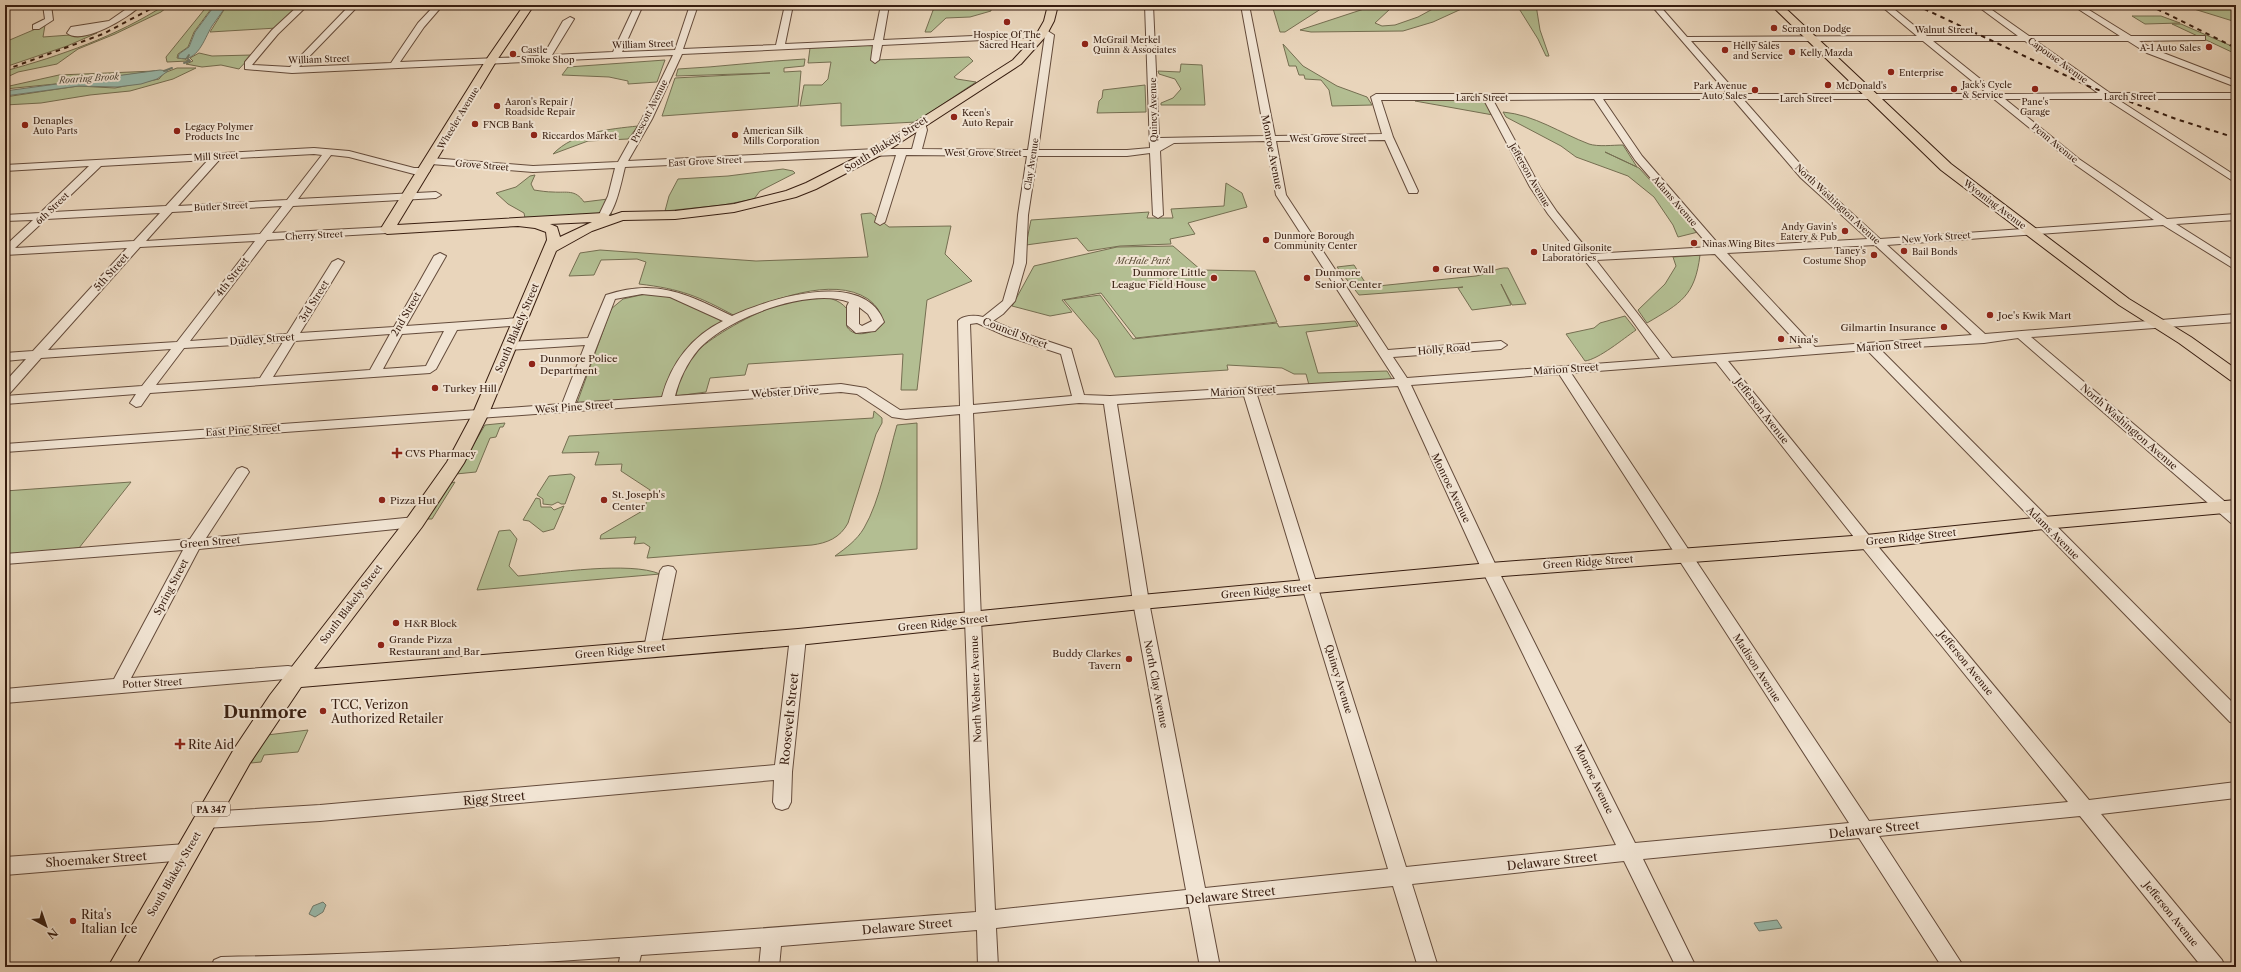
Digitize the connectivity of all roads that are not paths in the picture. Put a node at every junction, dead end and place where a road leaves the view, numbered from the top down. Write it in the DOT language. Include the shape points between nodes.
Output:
graph roads {
  1 [pos="47,5"];
  2 [pos="137,5"];
  3 [pos="304,5"];
  4 [pos="355,5"];
  5 [pos="439,5"];
  6 [pos="529,5"];
  7 [pos="639,5"];
  8 [pos="694,5"];
  9 [pos="790,5"];
  10 [pos="885,5"];
  11 [pos="1053,5"];
  12 [pos="1149,5"];
  13 [pos="1245,5"];
  14 [pos="1655,5"];
  15 [pos="1776,5"];
  16 [pos="1884,5"];
  17 [pos="1980,5"];
  18 [pos="2076,5"];
  19 [pos="570,19"];
  20 [pos="110,23"];
  21 [pos="36,27"];
  22 [pos="1042,33"];
  23 [pos="2202,38"];
  24 [pos="1686,39"];
  25 [pos="1812,39"];
  26 [pos="1926,39"];
  27 [pos="2028,39"];
  28 [pos="2129,39"];
  29 [pos="878,43"];
  30 [pos="780,47"];
  31 [pos="678,53"];
  32 [pos="616,55"];
  33 [pos="547,57"];
  34 [pos="876,60"];
  35 [pos="492,61"];
  36 [pos="394,65"];
  37 [pos="292,70"];
  38 [pos="2236,84"];
  39 [pos="1737,96"];
  40 [pos="1998,96"];
  41 [pos="2108,96"];
  42 [pos="2219,96"];
  43 [pos="2236,96"];
  44 [pos="1487,97"];
  45 [pos="1598,98"];
  46 [pos="1872,98"];
  47 [pos="2236,107"];
  48 [pos="920,123"];
  49 [pos="1388,137"];
  50 [pos="1269,138"];
  51 [pos="1153,145"];
  52 [pos="329,152"];
  53 [pos="877,152"];
  54 [pos="916,152"];
  55 [pos="1033,152"];
  56 [pos="902,153"];
  57 [pos="217,156"];
  58 [pos="98,163"];
  59 [pos="621,165"];
  60 [pos="428,166"];
  61 [pos="5,168"];
  62 [pos="533,169"];
  63 [pos="2236,180"];
  64 [pos="1413,190"];
  65 [pos="436,194"];
  66 [pos="410,196"];
  67 [pos="291,202"];
  68 [pos="168,209"];
  69 [pos="1158,215"];
  70 [pos="43,216"];
  71 [pos="622,216"];
  72 [pos="603,217"];
  73 [pos="2236,217"];
  74 [pos="5,218"];
  75 [pos="2164,221"];
  76 [pos="517,222"];
  77 [pos="880,222"];
  78 [pos="387,230"];
  79 [pos="2029,230"];
  80 [pos="263,238"];
  81 [pos="1877,242"];
  82 [pos="136,245"];
  83 [pos="550,249"];
  84 [pos="1719,251"];
  85 [pos="5,252"];
  86 [pos="440,256"];
  87 [pos="1588,257"];
  88 [pos="338,262"];
  89 [pos="2236,267"];
  90 [pos="856,301"];
  91 [pos="2236,318"];
  92 [pos="733,321"];
  93 [pos="984,321"];
  94 [pos="519,322"];
  95 [pos="2155,324"];
  96 [pos="452,327"];
  97 [pos="396,330"];
  98 [pos="292,336"];
  99 [pos="2022,336"];
  100 [pos="1984,339"];
  101 [pos="593,341"];
  102 [pos="180,345"];
  103 [pos="1501,345"];
  104 [pos="508,346"];
  105 [pos="1872,348"];
  106 [pos="1811,350"];
  107 [pos="1387,354"];
  108 [pos="35,355"];
  109 [pos="5,357"];
  110 [pos="1719,357"];
  111 [pos="1668,361"];
  112 [pos="1562,369"];
  113 [pos="374,374"];
  114 [pos="2236,377"];
  115 [pos="265,380"];
  116 [pos="1403,382"];
  117 [pos="5,390"];
  118 [pos="147,390"];
  119 [pos="1249,391"];
  120 [pos="1079,399"];
  121 [pos="5,400"];
  122 [pos="1110,400"];
  123 [pos="668,401"];
  124 [pos="136,403"];
  125 [pos="568,407"];
  126 [pos="966,410"];
  127 [pos="481,413"];
  128 [pos="897,414"];
  129 [pos="5,448"];
  130 [pos="242,472"];
  131 [pos="2232,511"];
  132 [pos="415,522"];
  133 [pos="2044,523"];
  134 [pos="1866,542"];
  135 [pos="194,544"];
  136 [pos="1682,555"];
  137 [pos="5,560"];
  138 [pos="1490,570"];
  139 [pos="668,571"];
  140 [pos="1311,587"];
  141 [pos="1140,602"];
  142 [pos="973,620"];
  143 [pos="798,637"];
  144 [pos="652,648"];
  145 [pos="296,679"];
  146 [pos="119,685"];
  147 [pos="5,696"];
  148 [pos="2236,717"];
  149 [pos="783,772"];
  150 [pos="2236,790"];
  151 [pos="782,802"];
  152 [pos="2085,808"];
  153 [pos="205,820"];
  154 [pos="1864,831"];
  155 [pos="186,852"];
  156 [pos="1631,852"];
  157 [pos="5,866"];
  158 [pos="1400,878"];
  159 [pos="1198,898"];
  160 [pos="986,920"];
  161 [pos="772,937"];
  162 [pos="633,946"];
  163 [pos="349,966"];
  164 [pos="121,967"];
  165 [pos="221,967"];
  166 [pos="628,967"];
  167 [pos="769,967"];
  168 [pos="988,967"];
  169 [pos="1210,967"];
  170 [pos="1428,967"];
  171 [pos="1686,967"];
  172 [pos="1954,967"];
  173 [pos="2215,967"];
  1 -- 21 [label="street" via="49,20"];
  2 -- 20 [label="street"];
  3 -- 37 [label="street, William Street" via="275,32 247,66"];
  4 -- 37 [label="street"];
  5 -- 36 [label="street" via="421,25"];
  6 -- 35 [label="main road, Wheeler Avenue"];
  7 -- 32 [label="street"];
  8 -- 31 [label="street, Prescott Avenue"];
  9 -- 30 [label="street"];
  10 -- 29 [label="street"];
  11 -- 22 [label="main road" via="1052,15"];
  12 -- 51 [label="street, Quincy Avenue"];
  13 -- 50 [label="street, Monroe Avenue"];
  14 -- 24 [label="street, North Washington Avenue"];
  15 -- 25 [label="main road, Wyoming Avenue"];
  16 -- 26 [label="street, Penn Avenue"];
  17 -- 27 [label="street, Capouse Avenue"];
  18 -- 28 [label="street"];
  19 -- 33 [label="street"];
  22 -- 29 [label="street, William Street"];
  22 -- 48 [label="main road, South Blakely Street" via="1017,62"];
  22 -- 55 [label="street, Clay Avenue" via="1050,35"];
  23 -- 28 [label="street, Walnut Street"];
  24 -- 25 [label="street, Walnut Street"];
  24 -- 39 [label="street, North Washington Avenue"];
  25 -- 26 [label="street, Walnut Street"];
  25 -- 46 [label="main road, Wyoming Avenue"];
  26 -- 27 [label="street, Walnut Street"];
  26 -- 40 [label="street, Penn Avenue"];
  27 -- 28 [label="street, Walnut Street"];
  27 -- 41 [label="street, Capouse Avenue"];
  28 -- 38 [label="street" via="2154,53"];
  29 -- 30 [label="street, William Street"];
  29 -- 34 [label="street"];
  30 -- 31 [label="street, William Street"];
  31 -- 32 [label="street, William Street"];
  31 -- 59 [label="street, Prescott Avenue" via="647,119"];
  32 -- 33 [label="street, William Street"];
  33 -- 35 [label="street, William Street"];
  35 -- 36 [label="street, William Street"];
  35 -- 60 [label="main road, Wheeler Avenue"];
  36 -- 37 [label="street, William Street"];
  39 -- 45 [label="street, Larch Street"];
  39 -- 46 [label="street, Larch Street"];
  39 -- 81 [label="street, North Washington Avenue" via="1805,176"];
  40 -- 41 [label="street, Larch Street"];
  40 -- 46 [label="street, Larch Street"];
  40 -- 75 [label="street, Penn Avenue" via="2076,161"];
  41 -- 42 [label="street, Larch Street"];
  41 -- 63 [label="street, Capouse Avenue"];
  42 -- 43 [label="street, Larch Street"];
  42 -- 47 [label="street"];
  44 -- 45 [label="street, Larch Street"];
  44 -- 49 [label="street, Larch Street" via="1376,98"];
  44 -- 87 [label="street, Jefferson Avenue" via="1535,187"];
  45 -- 84 [label="street, Adams Avenue" via="1638,158"];
  46 -- 79 [label="main road, Wyoming Avenue" via="1946,167"];
  48 -- 53 [label="main road, South Blakely Street"];
  48 -- 54 [label="street" via="922,130"];
  49 -- 50 [label="street, West Grove Street"];
  49 -- 64 [label="street"];
  50 -- 51 [label="street, West Grove Street" via="1172,140"];
  50 -- 107 [label="street, Monroe Avenue" via="1281,195"];
  51 -- 55 [label="street, West Grove Street" via="1112,153"];
  51 -- 69 [label="street, Quincy Avenue"];
  52 -- 57 [label="street, Mill Street"];
  52 -- 60 [label="street, Mill Street" via="349,154 414,171"];
  52 -- 67 [label="street, 4th Street"];
  53 -- 56 [label="street, West Grove Street"];
  53 -- 59 [label="street, East Grove Street"];
  53 -- 71 [label="main road, South Blakely Street" via="835,176 791,194 734,208 675,215"];
  54 -- 55 [label="street, West Grove Street"];
  54 -- 56 [label="street, West Grove Street"];
  55 -- 93 [label="street, Clay Avenue" via="1023,215 1020,263 1008,302 995,315"];
  56 -- 77 [label="street"];
  57 -- 58 [label="street, Mill Street"];
  57 -- 68 [label="street, 5th Street"];
  58 -- 61 [label="street, Mill Street"];
  58 -- 70 [label="street, 6th Street"];
  59 -- 62 [label="street, East Grove Street"];
  59 -- 72 [label="street, Prescott Avenue" via="613,196"];
  60 -- 62 [label="street, Grove Street"];
  60 -- 66 [label="main road, Wheeler Avenue"];
  65 -- 66 [label="street, Butler Street"];
  66 -- 67 [label="street, Butler Street"];
  66 -- 78 [label="main road, Wheeler Avenue"];
  67 -- 68 [label="street, Butler Street"];
  67 -- 80 [label="street, 4th Street"];
  68 -- 70 [label="street, Butler Street"];
  68 -- 82 [label="street, 5th Street"];
  70 -- 74 [label="street, Butler Street"];
  70 -- 85 [label="street, 6th Street"];
  71 -- 72 [label="main road, Cherry Street"];
  71 -- 83 [label="main road, South Blakely Street" via="587,228"];
  72 -- 76 [label="main road, Cherry Street"];
  73 -- 75 [label="street, New York Street"];
  75 -- 79 [label="street, New York Street"];
  75 -- 89 [label="street, Penn Avenue"];
  76 -- 78 [label="main road, Cherry Street"];
  76 -- 83 [label="main road" via="538,224 552,230 554,240"];
  78 -- 80 [label="street, Cherry Street"];
  79 -- 81 [label="street, New York Street"];
  79 -- 95 [label="main road, Wyoming Avenue"];
  80 -- 82 [label="street, Cherry Street"];
  80 -- 102 [label="street, 4th Street"];
  81 -- 84 [label="street, New York Street"];
  81 -- 100 [label="street, North Washington Avenue"];
  82 -- 85 [label="street, Cherry Street"];
  82 -- 108 [label="street, 5th Street"];
  83 -- 94 [label="main road, South Blakely Street"];
  84 -- 87 [label="street, New York Street"];
  84 -- 106 [label="street, Adams Avenue"];
  86 -- 97 [label="street, 2nd Street"];
  87 -- 111 [label="street, Jefferson Avenue"];
  88 -- 98 [label="street, 3rd Street"];
  90 -- 92 [label="street" via="833,294 802,296 754,311"];
  91 -- 95 [label="street, Marion Street"];
  92 -- 101 [label="street" via="692,300 654,290 630,290 610,297"];
  92 -- 123 [label="street" via="695,345 672,384"];
  93 -- 120 [label="street, Council Street" via="1010,333 1067,352"];
  93 -- 126 [label="street, Council Street" via="968,319 963,323"];
  94 -- 96 [label="street, Dudley Street"];
  94 -- 104 [label="main road, South Blakely Street"];
  95 -- 99 [label="street, Marion Street"];
  95 -- 114 [label="main road, Wyoming Avenue" via="2185,340"];
  96 -- 97 [label="street, Dudley Street"];
  96 -- 113 [label="street" via="430,370"];
  97 -- 98 [label="street, Dudley Street"];
  97 -- 113 [label="street, 2nd Street"];
  98 -- 102 [label="street, Dudley Street"];
  98 -- 115 [label="street, 3rd Street"];
  99 -- 100 [label="street, Marion Street"];
  99 -- 131 [label="street, North Washington Avenue"];
  100 -- 105 [label="street, Marion Street"];
  101 -- 104 [label="street"];
  101 -- 125 [label="street"];
  102 -- 108 [label="street, Dudley Street"];
  102 -- 118 [label="street, 4th Street"];
  103 -- 107 [label="street, Holly Road"];
  104 -- 127 [label="main road, South Blakely Street"];
  105 -- 106 [label="street, Marion Street"];
  105 -- 133 [label="street, Adams Avenue"];
  106 -- 110 [label="street, Marion Street"];
  107 -- 116 [label="street, Monroe Avenue"];
  108 -- 109 [label="street, Dudley Street"];
  108 -- 117 [label="street, 5th Street"];
  110 -- 111 [label="street, Marion Street"];
  110 -- 134 [label="street, Jefferson Avenue"];
  111 -- 112 [label="street, Marion Street"];
  112 -- 116 [label="street, Marion Street"];
  112 -- 136 [label="street, Madison Avenue"];
  113 -- 115 [label="street"];
  115 -- 118 [label="street"];
  116 -- 119 [label="street, Marion Street"];
  116 -- 138 [label="street, Monroe Avenue"];
  118 -- 121 [label="street"];
  118 -- 124 [label="street, 4th Street"];
  119 -- 122 [label="street, Marion Street"];
  119 -- 140 [label="street, Quincy Avenue"];
  120 -- 122 [label="street, Marion Street"];
  120 -- 126 [label="street, Marion Street"];
  122 -- 141 [label="street, North Clay Avenue"];
  123 -- 125 [label="street, West Pine Street"];
  123 -- 128 [label="street, Webster Drive" via="841,388 868,394"];
  125 -- 127 [label="street, West Pine Street"];
  126 -- 128 [label="street, Marion Street"];
  126 -- 142 [label="street, North Webster Avenue"];
  127 -- 129 [label="street, East Pine Street"];
  127 -- 132 [label="main road, South Blakely Street" via="455,464"];
  130 -- 135 [label="street, Spring Street"];
  131 -- 133 [label="main road, Green Ridge Street"];
  132 -- 135 [label="street, Green Street"];
  132 -- 145 [label="main road, South Blakely Street"];
  133 -- 134 [label="main road, Green Ridge Street"];
  133 -- 148 [label="street, Adams Avenue"];
  134 -- 136 [label="main road, Green Ridge Street"];
  134 -- 152 [label="street, Jefferson Avenue"];
  135 -- 137 [label="street, Green Street"];
  135 -- 146 [label="street, Spring Street"];
  136 -- 138 [label="main road, Green Ridge Street"];
  136 -- 154 [label="street, Madison Avenue"];
  138 -- 140 [label="main road, Green Ridge Street"];
  138 -- 156 [label="street, Monroe Avenue"];
  139 -- 144 [label="street"];
  140 -- 141 [label="main road, Green Ridge Street"];
  140 -- 158 [label="street, Quincy Avenue"];
  141 -- 142 [label="main road, Green Ridge Street"];
  141 -- 159 [label="street, North Clay Avenue"];
  142 -- 143 [label="main road, Green Ridge Street"];
  142 -- 160 [label="street, North Webster Avenue"];
  143 -- 144 [label="main road, Green Ridge Street"];
  143 -- 149 [label="street, Roosevelt Street"];
  144 -- 145 [label="main road, Green Ridge Street"];
  145 -- 146 [label="street, Potter Street" via="288,672"];
  145 -- 153 [label="main road, South Blakely Street / PA 347" via="278,701 242,756"];
  146 -- 147 [label="street, Potter Street"];
  149 -- 151 [label="street, Roosevelt Street"];
  149 -- 153 [label="street, Rigg Street" via="320,813"];
  150 -- 152 [label="street, Delaware Street"];
  152 -- 154 [label="street, Delaware Street"];
  152 -- 173 [label="street, Jefferson Avenue"];
  153 -- 155 [label="main road, South Blakely Street / PA 347"];
  154 -- 156 [label="street, Delaware Street"];
  154 -- 172 [label="street, Madison Avenue"];
  155 -- 157 [label="street, Shoemaker Street"];
  155 -- 164 [label="main road, South Blakely Street / PA 347"];
  156 -- 158 [label="street, Delaware Street"];
  156 -- 171 [label="street, Monroe Avenue"];
  158 -- 159 [label="street, Delaware Street"];
  158 -- 170 [label="street, Quincy Avenue"];
  159 -- 160 [label="street, Delaware Street"];
  159 -- 169 [label="street, North Clay Avenue"];
  160 -- 161 [label="street, Delaware Street"];
  160 -- 168 [label="street, North Webster Avenue"];
  161 -- 162 [label="street, Delaware Street"];
  161 -- 167 [label="street"];
  162 -- 163 [label="street, Delaware Street"];
  162 -- 166 [label="street"];
  163 -- 165 [label="street, Delaware Street"];
}
